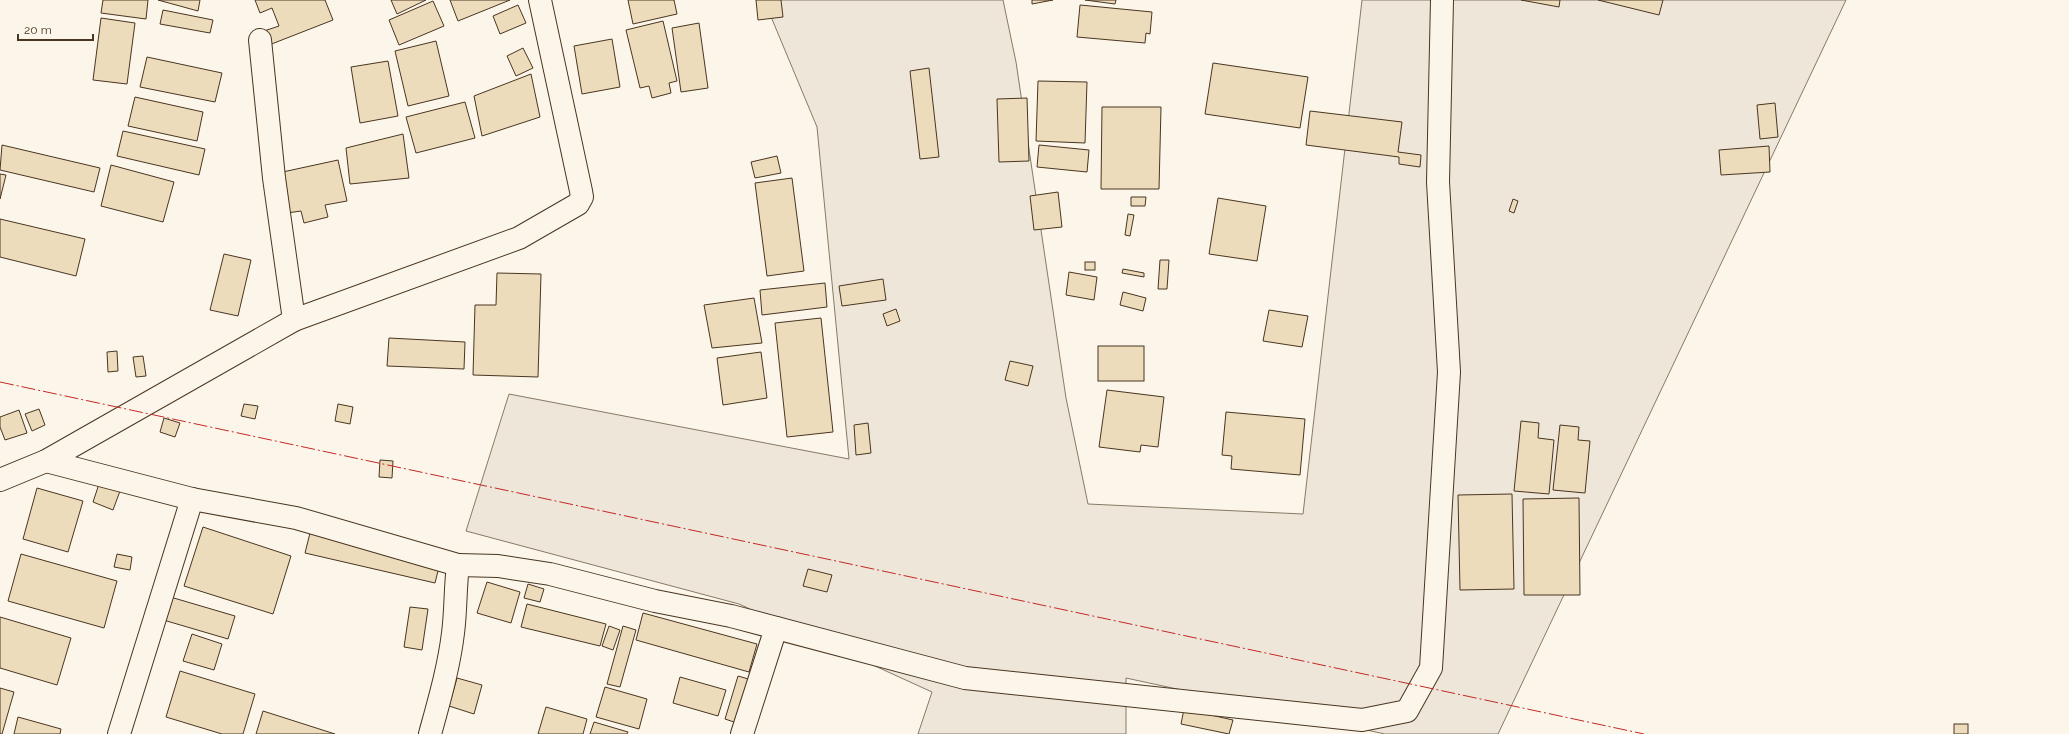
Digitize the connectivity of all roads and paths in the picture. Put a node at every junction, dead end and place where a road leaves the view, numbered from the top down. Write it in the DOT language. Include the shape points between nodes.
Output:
graph roads {
  1 [pos="540,0"];
  2 [pos="1442,0"];
  3 [pos="260,40"];
  4 [pos="294,320"];
  5 [pos="46,461"];
  6 [pos="0,480"];
  7 [pos="192,499"];
  8 [pos="458,566"];
  9 [pos="776,628"];
  10 [pos="119,734"];
  11 [pos="430,734"];
  12 [pos="742,734"];
  1 -- 4 [label="street" via="582,191 578,204 519,238"];
  2 -- 9 [label="street" via="1438,182 1450,372 1431,668 1407,711 1362,720 965,678"];
  3 -- 4 [label="street" via="274,178"];
  4 -- 5 [label="street"];
  5 -- 6 [label="street"];
  5 -- 7 [label="street"];
  7 -- 8 [label="street" via="296,518"];
  7 -- 10 [label="street"];
  8 -- 9 [label="street" via="498,566 550,574"];
  8 -- 11 [label="street" via="454,632"];
  9 -- 12 [label="street"];
}
